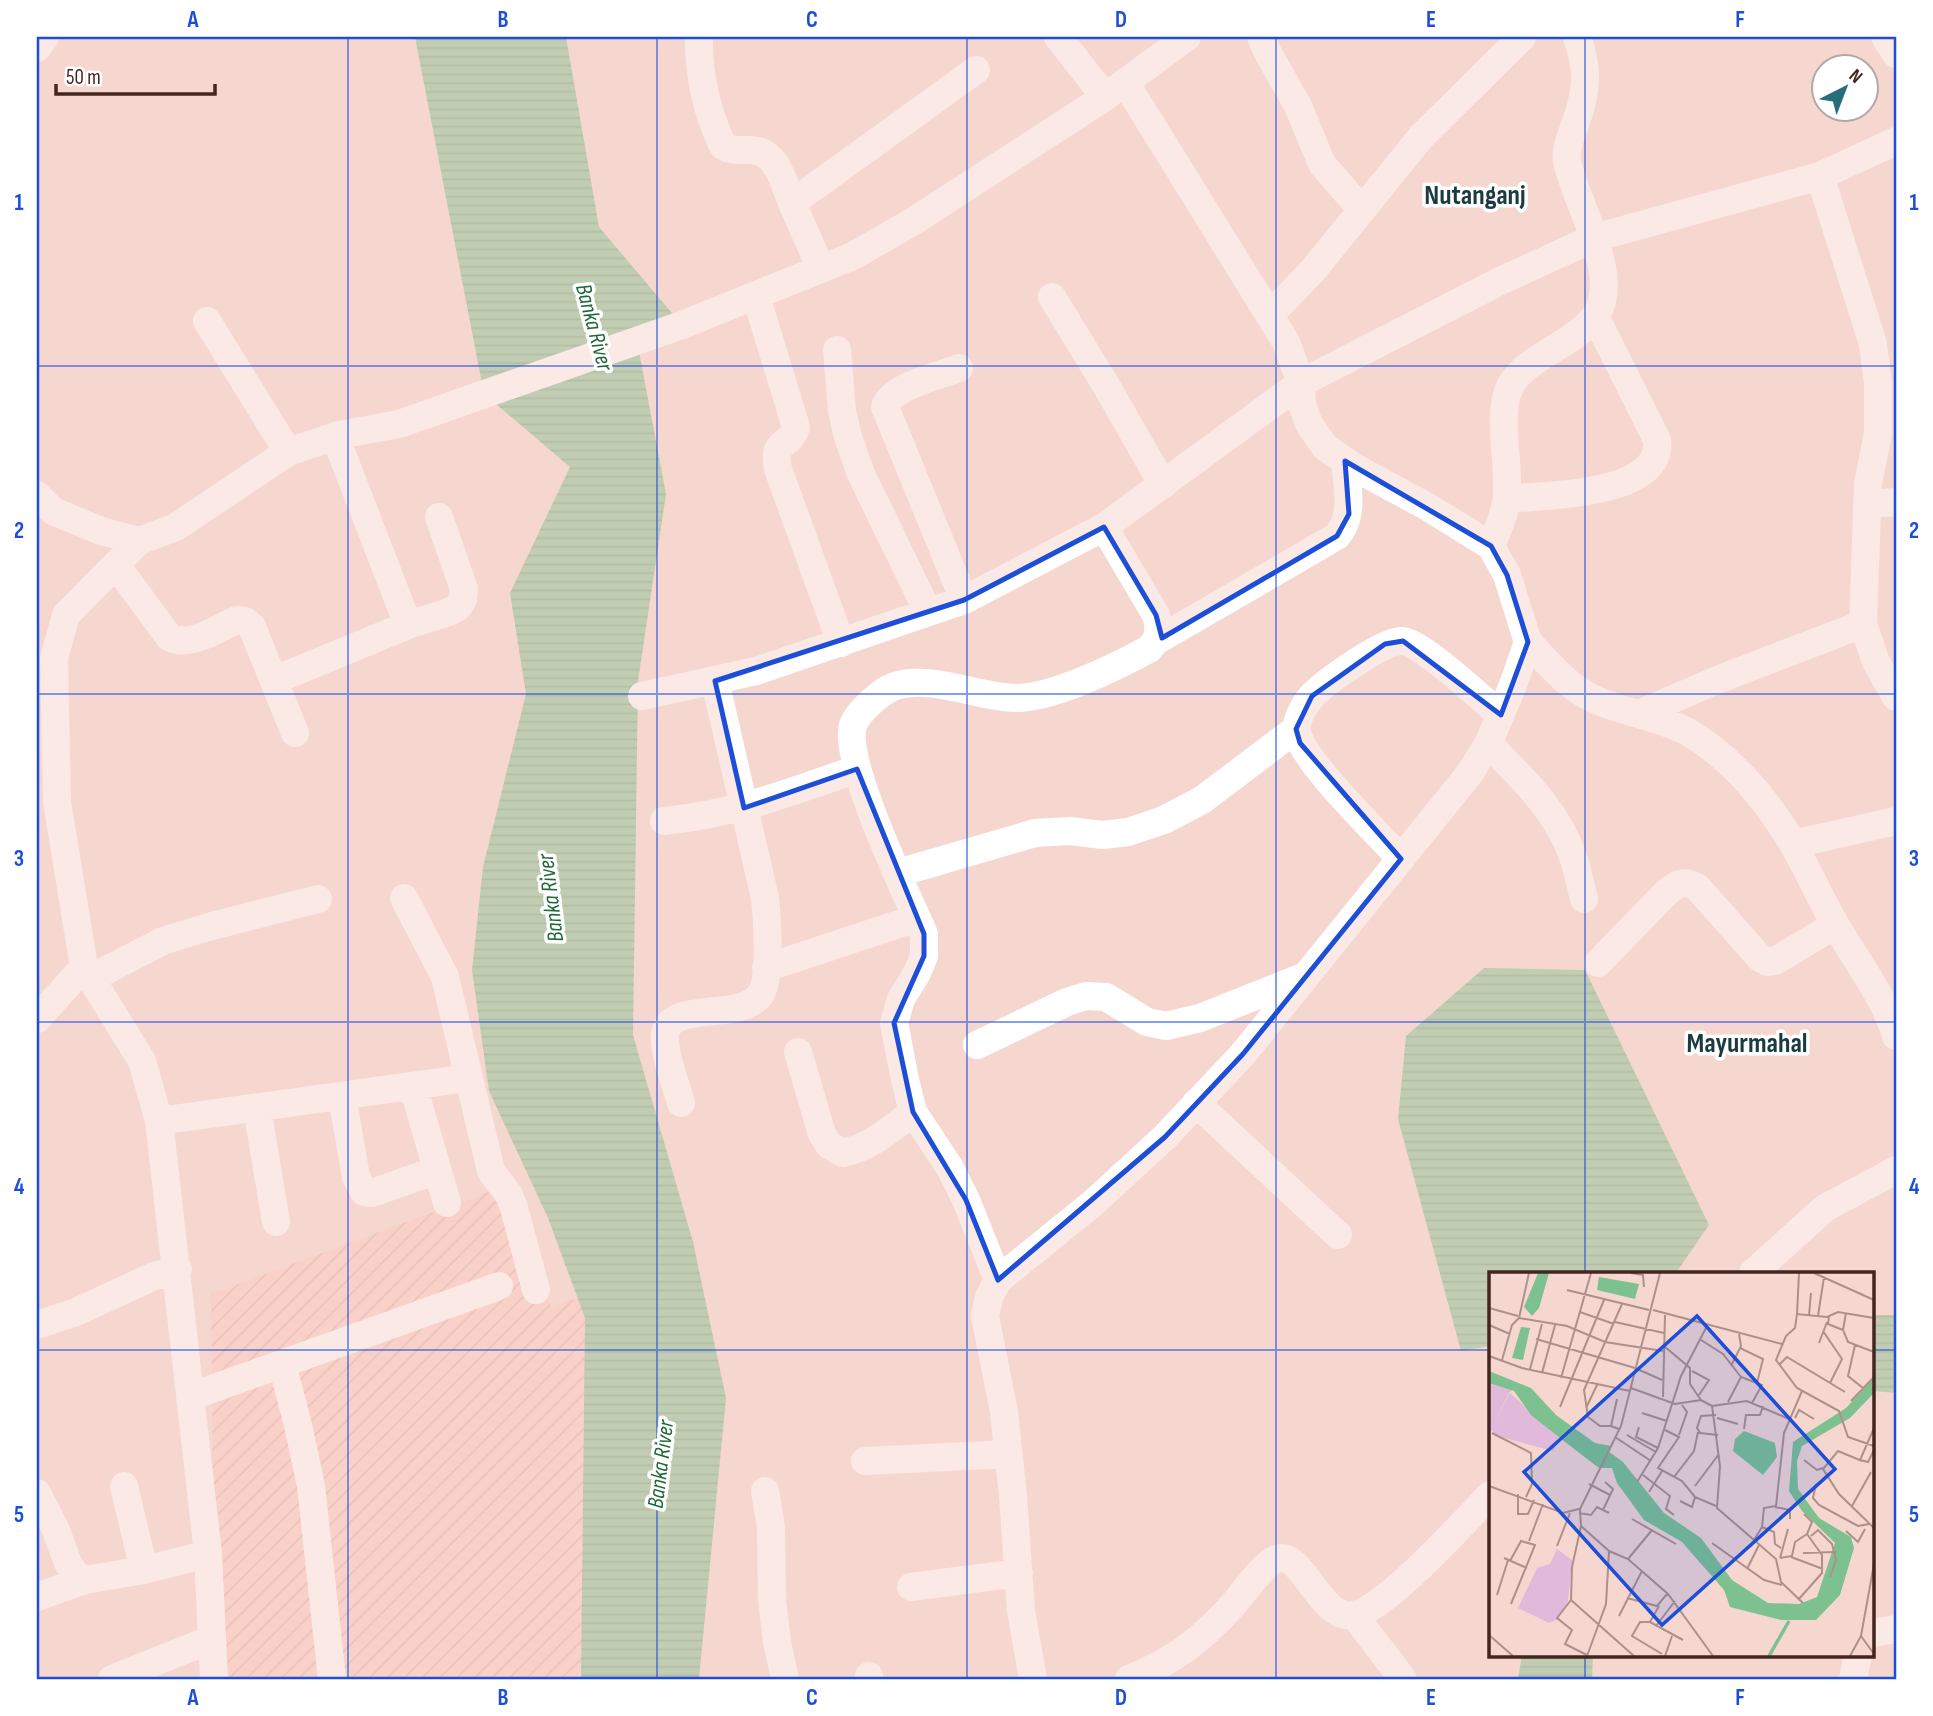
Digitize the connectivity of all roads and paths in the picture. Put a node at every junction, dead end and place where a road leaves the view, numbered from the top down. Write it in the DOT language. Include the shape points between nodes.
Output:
graph roads {
  1 [pos="45,37"];
  2 [pos="699,37"];
  3 [pos="1058,37"];
  4 [pos="1187,37"];
  5 [pos="1261,37"];
  6 [pos="1522,37"];
  7 [pos="1577,37"];
  8 [pos="1885,37"];
  9 [pos="37,48"];
  10 [pos="1896,54"];
  11 [pos="976,69"];
  12 [pos="1115,90"];
  13 [pos="1896,141"];
  14 [pos="1820,176"];
  15 [pos="792,203"];
  16 [pos="1362,210"];
  17 [pos="1594,238"];
  18 [pos="821,269"];
  19 [pos="755,296"];
  20 [pos="1052,297"];
  21 [pos="1270,315"];
  22 [pos="1595,316"];
  23 [pos="207,321"];
  24 [pos="837,351"];
  25 [pos="959,368"];
  26 [pos="1301,383"];
  27 [pos="334,436"];
  28 [pos="288,452"];
  29 [pos="1345,461"];
  30 [pos="1163,485"];
  31 [pos="1507,499"];
  32 [pos="1896,502"];
  33 [pos="1868,504"];
  34 [pos="42,508"];
  35 [pos="439,517"];
  36 [pos="1104,527"];
  37 [pos="139,541"];
  38 [pos="1492,546"];
  39 [pos="116,565"];
  40 [pos="964,600"];
  41 [pos="928,612"];
  42 [pos="1863,624"];
  43 [pos="408,625"];
  44 [pos="1156,641"];
  45 [pos="1528,642"];
  46 [pos="841,643"];
  47 [pos="45,663"];
  48 [pos="275,680"];
  49 [pos="715,681"];
  50 [pos="642,696"];
  51 [pos="1896,697"];
  52 [pos="1641,713"];
  53 [pos="1501,715"];
  54 [pos="1296,729"];
  55 [pos="295,733"];
  56 [pos="1488,744"];
  57 [pos="858,769"];
  58 [pos="744,808"];
  59 [pos="664,821"];
  60 [pos="1896,821"];
  61 [pos="1793,844"];
  62 [pos="1401,859"];
  63 [pos="898,873"];
  64 [pos="404,898"];
  65 [pos="318,899"];
  66 [pos="1584,899"];
  67 [pos="917,918"];
  68 [pos="1835,925"];
  69 [pos="1598,963"];
  70 [pos="766,968"];
  71 [pos="88,972"];
  72 [pos="1306,976"];
  73 [pos="37,1019"];
  74 [pos="1894,1023"];
  75 [pos="977,1045"];
  76 [pos="797,1052"];
  77 [pos="468,1078"];
  78 [pos="413,1086"];
  79 [pos="342,1096"];
  80 [pos="681,1103"];
  81 [pos="1196,1104"];
  82 [pos="257,1108"];
  83 [pos="913,1112"];
  84 [pos="159,1121"];
  85 [pos="438,1170"];
  86 [pos="1896,1170"];
  87 [pos="447,1203"];
  88 [pos="276,1222"];
  89 [pos="1338,1235"];
  90 [pos="178,1269"];
  91 [pos="1754,1272"];
  92 [pos="998,1280"];
  93 [pos="499,1286"];
  94 [pos="536,1290"];
  95 [pos="37,1325"];
  96 [pos="282,1364"];
  97 [pos="192,1396"];
  98 [pos="1009,1454"];
  99 [pos="865,1461"];
  100 [pos="124,1486"];
  101 [pos="765,1491"];
  102 [pos="37,1493"];
  103 [pos="1489,1497"];
  104 [pos="208,1554"];
  105 [pos="144,1570"];
  106 [pos="1019,1573"];
  107 [pos="85,1580"];
  108 [pos="911,1587"];
  109 [pos="37,1597"];
  110 [pos="1354,1615"];
  111 [pos="1896,1629"];
  112 [pos="1874,1633"];
  113 [pos="212,1639"];
  114 [pos="1858,1656"];
  115 [pos="1163,1673"];
  116 [pos="112,1679"];
  117 [pos="214,1679"];
  118 [pos="332,1679"];
  119 [pos="785,1679"];
  120 [pos="1033,1679"];
  121 [pos="1129,1679"];
  122 [pos="1403,1679"];
  123 [pos="1853,1679"];
  1 -- 9 [label="street"];
  2 -- 15 [label="street" via="702,82 723,146 770,155"];
  3 -- 12 [label="street"];
  4 -- 12 [label="street"];
  5 -- 16 [label="street" via="1322,164"];
  6 -- 16 [label="street" via="1421,137"];
  7 -- 17 [label="street" via="1586,65 1586,85 1566,153"];
  8 -- 10 [label="street"];
  11 -- 15 [label="street"];
  12 -- 18 [label="street" via="914,221"];
  12 -- 21 [label="street"];
  13 -- 14 [label="street"];
  14 -- 17 [label="street"];
  14 -- 33 [label="street" via="1873,344 1878,433"];
  15 -- 18 [label="street"];
  16 -- 21 [label="street"];
  17 -- 22 [label="street" via="1605,286"];
  17 -- 26 [label="street"];
  18 -- 19 [label="street"];
  19 -- 27 [label="street" via="399,424"];
  19 -- 46 [label="street" via="796,427 777,449 778,469"];
  20 -- 30 [label="street"];
  21 -- 26 [label="street"];
  22 -- 31 [label="street" via="1512,382 1505,412"];
  22 -- 31 [label="street" via="1657,440 1659,452 1654,463 1624,484"];
  23 -- 28 [label="street"];
  24 -- 41 [label="street" via="842,411 852,450"];
  25 -- 40 [label="street" via="899,391 885,407"];
  26 -- 29 [label="street" via="1309,425 1325,447"];
  26 -- 30 [label="street"];
  27 -- 28 [label="street"];
  27 -- 43 [label="street"];
  28 -- 37 [label="street" via="176,527"];
  29 -- 38 [label="street"];
  29 -- 44 [label="street" via="1349,514 1337,536"];
  30 -- 36 [label="street"];
  31 -- 38 [label="street"];
  32 -- 33 [label="street"];
  33 -- 42 [label="street"];
  34 -- 37 [label="street"];
  35 -- 43 [label="street" via="464,589 463,600 449,612"];
  36 -- 40 [label="street"];
  36 -- 44 [label="street" via="1156,615"];
  37 -- 39 [label="street"];
  38 -- 45 [label="street" via="1507,575"];
  39 -- 47 [label="street" via="66,615"];
  39 -- 48 [label="street" via="177,642 236,620 253,626"];
  40 -- 41 [label="street"];
  41 -- 46 [label="street"];
  42 -- 51 [label="street" via="1876,662"];
  42 -- 52 [label="street"];
  43 -- 48 [label="street"];
  44 -- 57 [label="street" via="1136,656 1056,691 1029,696 922,684 895,686 871,701 853,725 852,751"];
  45 -- 52 [label="street" via="1574,688 1598,701"];
  45 -- 53 [label="street"];
  46 -- 49 [label="street"];
  47 -- 71 [label="street" via="57,802"];
  48 -- 55 [label="street"];
  49 -- 50 [label="street"];
  49 -- 58 [label="street"];
  52 -- 61 [label="street" via="1687,732 1728,763 1766,804"];
  53 -- 54 [label="street" via="1421,649 1403,641 1385,644 1312,696"];
  53 -- 56 [label="street"];
  54 -- 62 [label="street" via="1314,764"];
  54 -- 63 [label="street" via="1202,800 1164,820 1103,835 1035,833"];
  56 -- 62 [label="street"];
  56 -- 66 [label="street" via="1538,796 1564,836"];
  57 -- 58 [label="street"];
  57 -- 63 [label="street"];
  58 -- 59 [label="street"];
  58 -- 70 [label="street" via="765,898"];
  60 -- 61 [label="street"];
  61 -- 68 [label="street"];
  62 -- 72 [label="street"];
  63 -- 67 [label="street"];
  64 -- 77 [label="street" via="444,977"];
  65 -- 71 [label="street" via="163,941"];
  67 -- 70 [label="street"];
  67 -- 83 [label="street" via="924,934 924,956 894,1023"];
  68 -- 69 [label="street" via="1768,962 1753,952 1697,887 1686,882 1675,884"];
  68 -- 74 [label="street"];
  70 -- 80 [label="street" via="762,993 752,1003 670,1022 666,1046"];
  71 -- 73 [label="street"];
  71 -- 84 [label="street" via="142,1061"];
  72 -- 75 [label="street" via="1200,1018 1166,1026 1147,1022 1106,997 1086,996"];
  72 -- 81 [label="street"];
  76 -- 83 [label="street" via="822,1134 843,1153 882,1136"];
  77 -- 78 [label="street"];
  77 -- 94 [label="street" via="491,1171 514,1208"];
  78 -- 79 [label="street"];
  78 -- 85 [label="street"];
  79 -- 82 [label="street"];
  79 -- 85 [label="street" via="356,1177 364,1192"];
  81 -- 89 [label="street"];
  81 -- 92 [label="street" via="1092,1204"];
  82 -- 84 [label="street"];
  82 -- 88 [label="street"];
  83 -- 92 [label="street" via="950,1168"];
  84 -- 90 [label="street"];
  85 -- 87 [label="street"];
  86 -- 91 [label="street" via="1825,1208"];
  90 -- 95 [label="street"];
  90 -- 97 [label="street"];
  92 -- 98 [label="street" via="985,1315"];
  93 -- 96 [label="street"];
  96 -- 97 [label="street"];
  96 -- 118 [label="street" via="311,1486"];
  97 -- 104 [label="street"];
  98 -- 99 [label="street"];
  98 -- 106 [label="street"];
  100 -- 105 [label="street"];
  101 -- 119 [label="street" via="772,1527 772,1600"];
  102 -- 107 [label="street" via="68,1563"];
  103 -- 110 [label="street" via="1416,1570"];
  104 -- 105 [label="street"];
  104 -- 113 [label="street"];
  105 -- 107 [label="street"];
  106 -- 108 [label="street"];
  106 -- 120 [label="street"];
  107 -- 109 [label="street"];
  110 -- 115 [label="street" via="1328,1606 1295,1564 1277,1559"];
  110 -- 122 [label="street"];
  111 -- 112 [label="street"];
  113 -- 116 [label="street"];
  113 -- 117 [label="street"];
  114 -- 123 [label="street"];
  115 -- 121 [label="street"];
}
